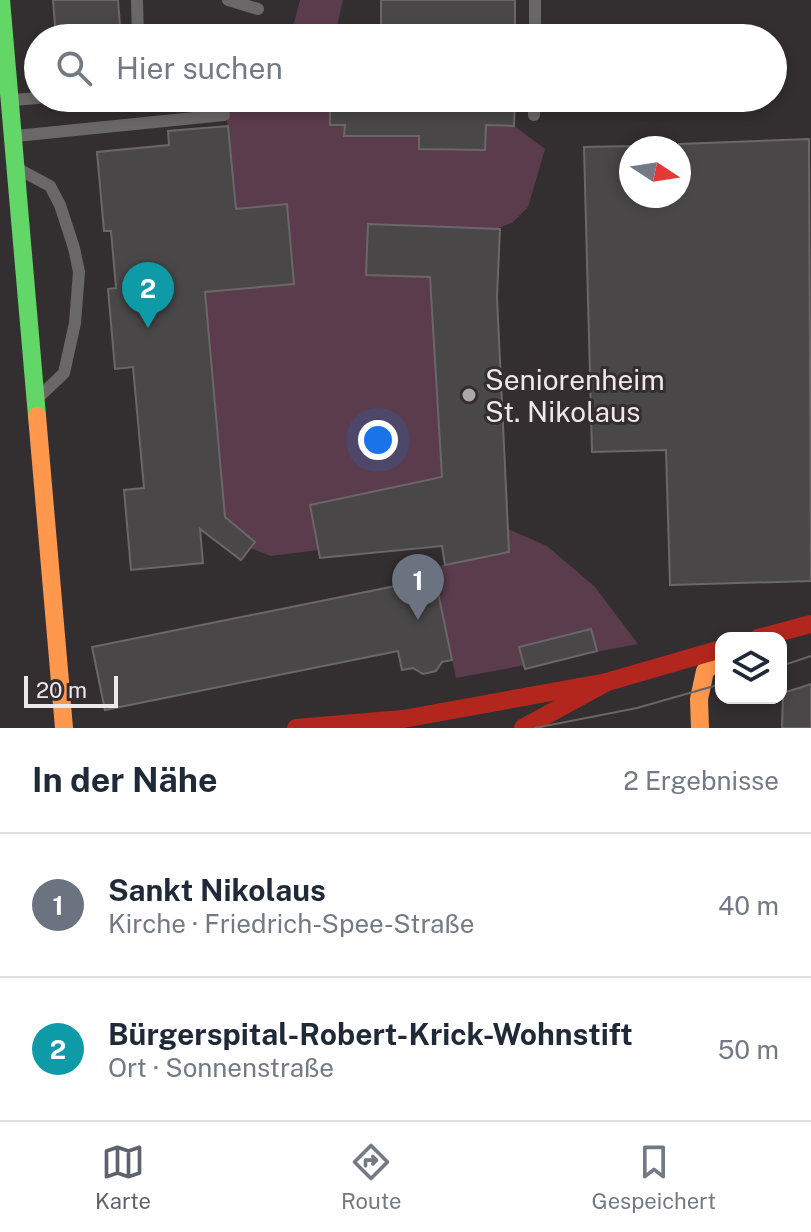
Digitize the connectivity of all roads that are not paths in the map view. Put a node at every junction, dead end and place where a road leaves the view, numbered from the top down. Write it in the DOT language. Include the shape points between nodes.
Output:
graph roads {
  1 [pos="1,0"];
  2 [pos="137,0"];
  3 [pos="228,0"];
  4 [pos="535,0"];
  5 [pos="258,9"];
  6 [pos="138,24"];
  7 [pos="535,24"];
  8 [pos="24,99"];
  9 [pos="10,100"];
  10 [pos="224,115"];
  11 [pos="13,136"];
  12 [pos="16,168"];
  13 [pos="37,399"];
  14 [pos="811,624"];
  15 [pos="781,632"];
  16 [pos="715,651"];
  17 [pos="715,663"];
  18 [pos="607,682"];
  19 [pos="64,728"];
  20 [pos="296,728"];
  21 [pos="523,728"];
  22 [pos="700,728"];
  1 -- 9 [label="street"];
  2 -- 6 [label="lane"];
  3 -- 5 [label="lane"];
  4 -- 7 [label="lane"];
  8 -- 9 [label="lane"];
  9 -- 11 [label="street"];
  10 -- 11 [label="lane"];
  11 -- 12 [label="street"];
  12 -- 13 [label="street"];
  12 -- 13 [label="lane" via="50,186 79,272 64,373"];
  13 -- 19 [label="street"];
  14 -- 15 [label="street"];
  16 -- 18 [label="street"];
  17 -- 22 [label="street" via="705,671"];
  18 -- 20 [label="street" via="403,719"];
  18 -- 21 [label="street"];
}
